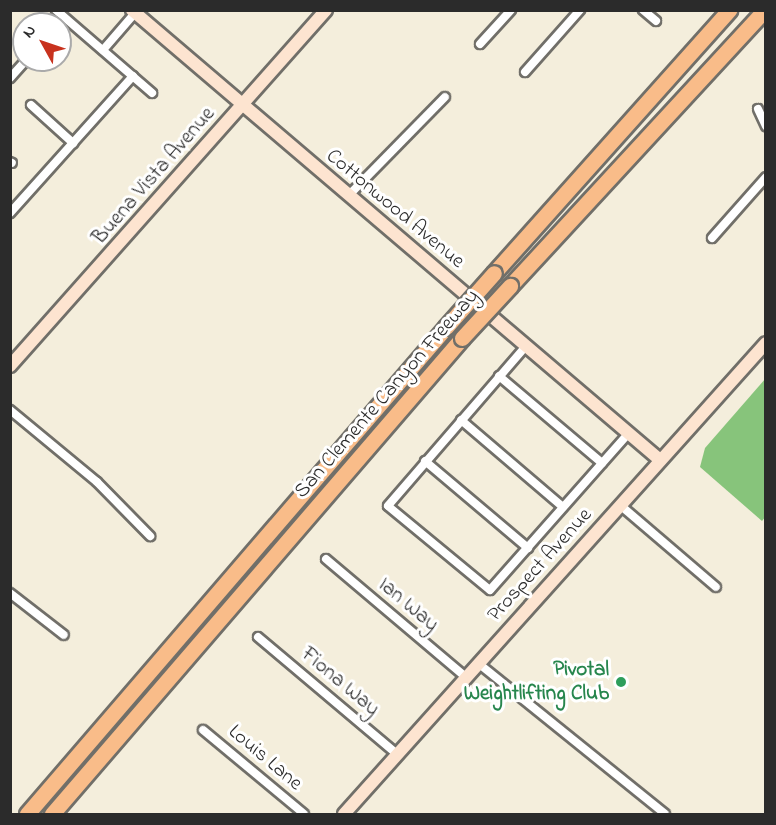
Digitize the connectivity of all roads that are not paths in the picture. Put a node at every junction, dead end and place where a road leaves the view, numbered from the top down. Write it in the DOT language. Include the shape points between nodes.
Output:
graph roads {
  1 [pos="326,10"];
  2 [pos="511,10"];
  3 [pos="580,10"];
  4 [pos="643,10"];
  5 [pos="729,10"];
  6 [pos="765,10"];
  7 [pos="133,12"];
  8 [pos="656,21"];
  9 [pos="72,29"];
  10 [pos="480,44"];
  11 [pos="103,50"];
  12 [pos="525,72"];
  13 [pos="133,76"];
  14 [pos="152,93"];
  15 [pos="445,97"];
  16 [pos="242,104"];
  17 [pos="31,105"];
  18 [pos="758,109"];
  19 [pos="765,126"];
  20 [pos="73,143"];
  21 [pos="765,177"];
  22 [pos="350,195"];
  23 [pos="10,213"];
  24 [pos="712,238"];
  25 [pos="765,343"];
  26 [pos="525,346"];
  27 [pos="10,366"];
  28 [pos="499,376"];
  29 [pos="10,410"];
  30 [pos="461,420"];
  31 [pos="628,434"];
  32 [pos="660,460"];
  33 [pos="426,461"];
  34 [pos="602,463"];
  35 [pos="620,505"];
  36 [pos="563,507"];
  37 [pos="150,536"];
  38 [pos="528,548"];
  39 [pos="326,560"];
  40 [pos="716,587"];
  41 [pos="10,593"];
  42 [pos="64,635"];
  43 [pos="258,637"];
  44 [pos="478,663"];
  45 [pos="467,678"];
  46 [pos="203,730"];
  47 [pos="78,755"];
  48 [pos="398,755"];
  49 [pos="21,814"];
  50 [pos="27,814"];
  51 [pos="52,814"];
  52 [pos="304,814"];
  53 [pos="344,814"];
  54 [pos="665,814"];
  1 -- 16 [label="street, Buena Vista Avenue"];
  2 -- 10 [label="street"];
  3 -- 12 [label="street"];
  4 -- 8 [label="street"];
  5 -- 47 [label="highway, San Clemente Canyon Freeway, bridge" via="446,327"];
  6 -- 51 [label="highway, San Clemente Canyon Freeway, bridge" via="462,338"];
  7 -- 11 [label="street"];
  7 -- 16 [label="street, Cottonwood Avenue"];
  9 -- 11 [label="street"];
  11 -- 13 [label="street"];
  13 -- 14 [label="street"];
  13 -- 20 [label="street"];
  15 -- 22 [label="street"];
  16 -- 22 [label="street, Cottonwood Avenue"];
  16 -- 27 [label="street, Buena Vista Avenue"];
  17 -- 20 [label="street"];
  18 -- 19 [label="street"];
  20 -- 23 [label="street"];
  21 -- 24 [label="street"];
  22 -- 26 [label="street, Cottonwood Avenue"];
  25 -- 32 [label="street, Prospect Avenue"];
  26 -- 28 [label="street"];
  26 -- 31 [label="street, Cottonwood Avenue"];
  28 -- 30 [label="street"];
  28 -- 34 [label="street"];
  29 -- 37 [label="street" via="97,482"];
  30 -- 33 [label="street"];
  30 -- 36 [label="street"];
  31 -- 32 [label="street, Cottonwood Avenue"];
  31 -- 34 [label="street"];
  32 -- 35 [label="street, Prospect Avenue"];
  33 -- 38 [label="street"];
  33 -- 38 [label="street" via="388,506 490,590"];
  34 -- 36 [label="street"];
  35 -- 40 [label="street"];
  35 -- 44 [label="street, Prospect Avenue"];
  36 -- 38 [label="street"];
  39 -- 45 [label="street, Ian Way"];
  41 -- 42 [label="street"];
  43 -- 48 [label="street, Fiona Way"];
  44 -- 45 [label="street, Prospect Avenue"];
  44 -- 54 [label="street"];
  45 -- 48 [label="street, Prospect Avenue"];
  46 -- 52 [label="street, Louis Lane"];
  47 -- 49 [label="highway"];
  47 -- 50 [label="highway, San Clemente Canyon Freeway"];
  48 -- 53 [label="street, Prospect Avenue"];
}
